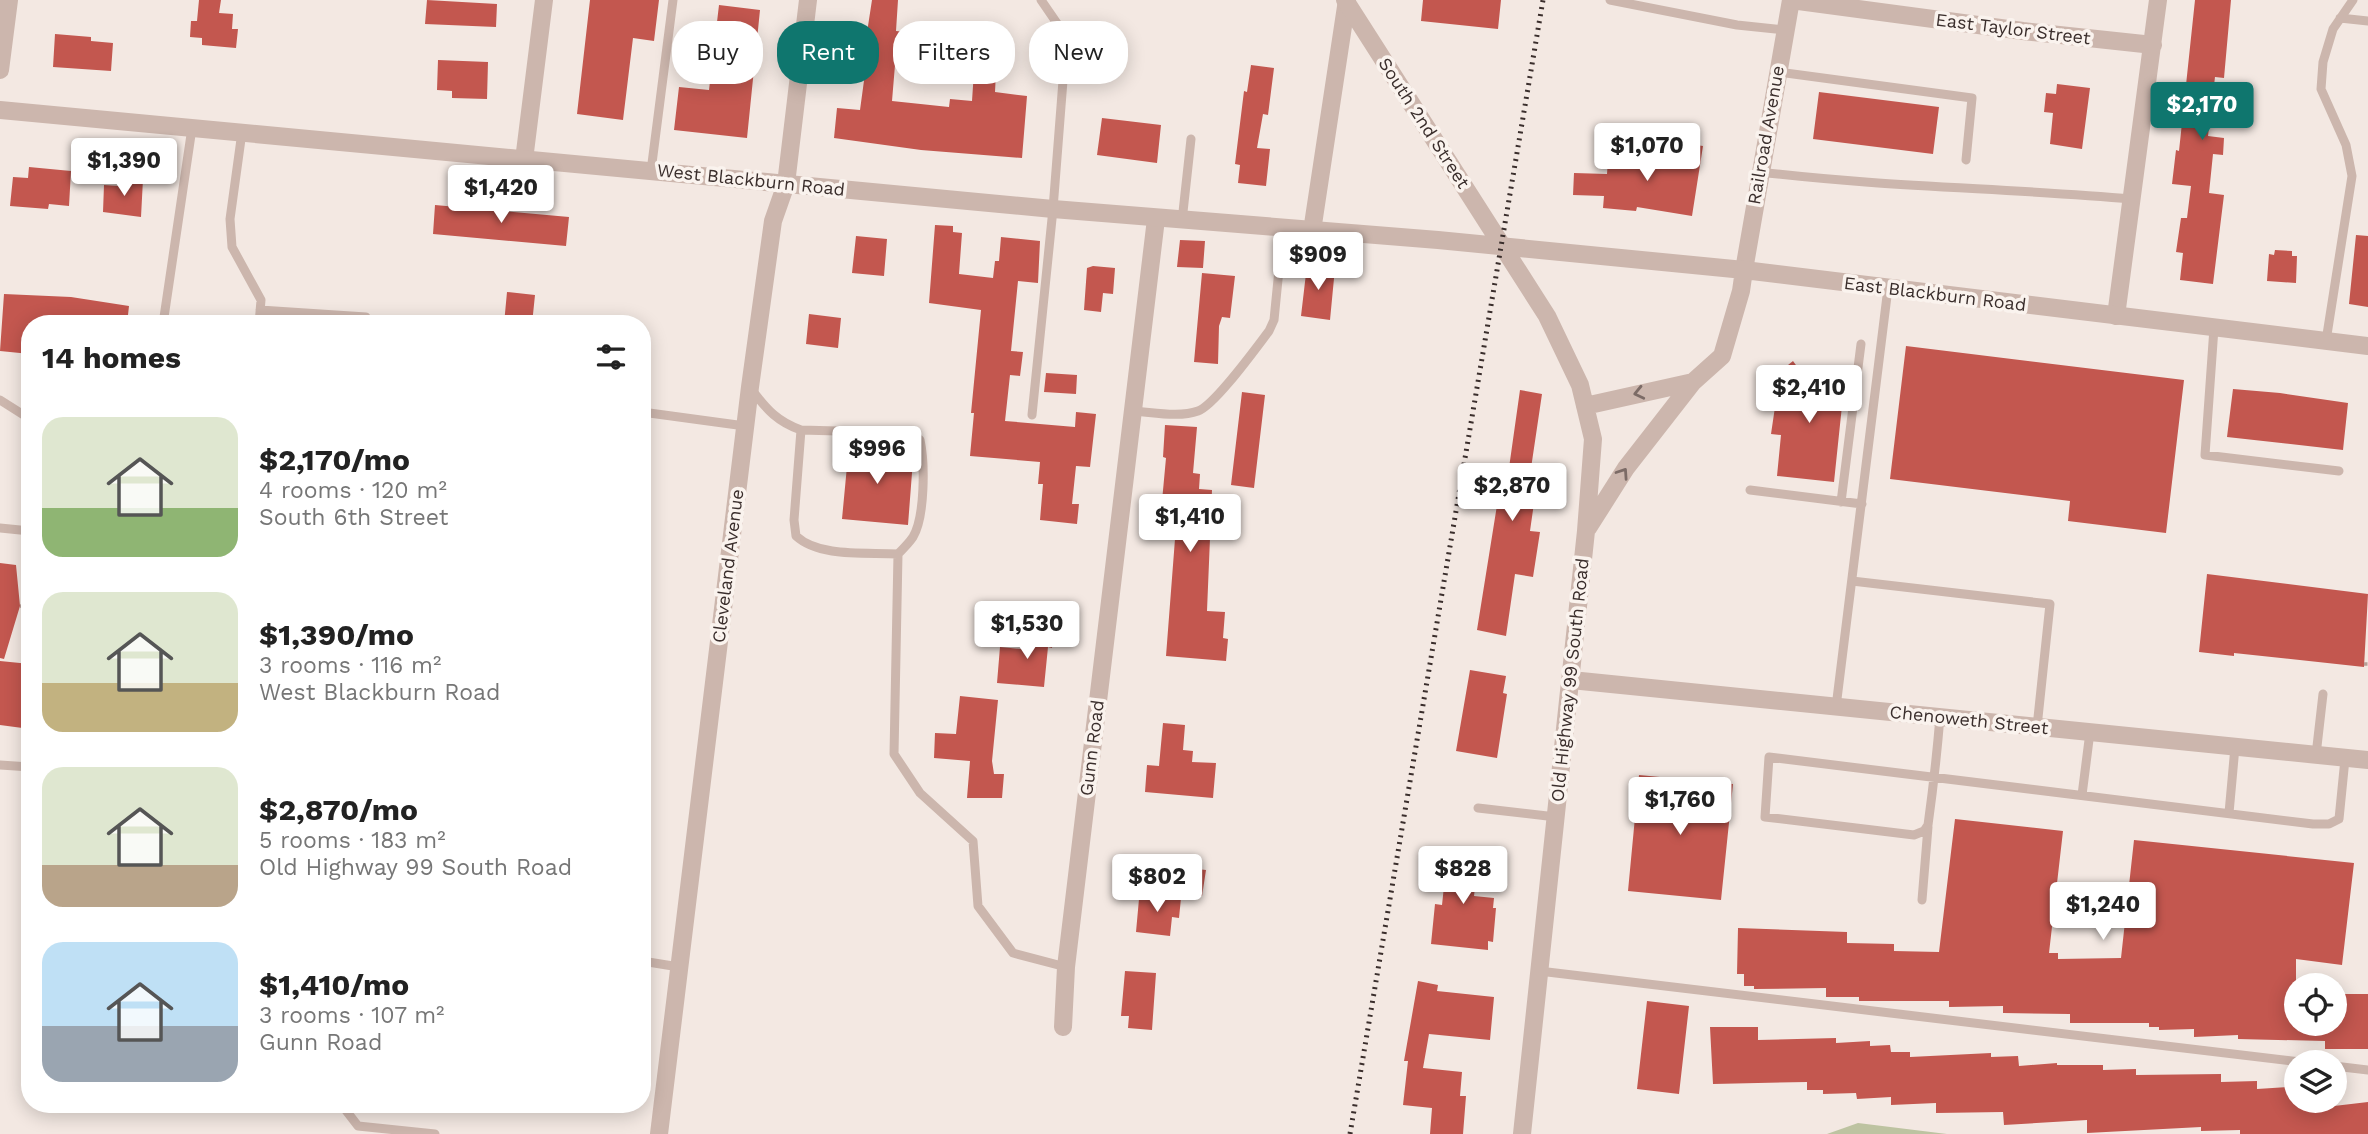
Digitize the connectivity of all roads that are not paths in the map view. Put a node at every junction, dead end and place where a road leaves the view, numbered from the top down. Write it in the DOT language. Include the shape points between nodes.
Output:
graph roads {
  1 [pos="9,0"];
  2 [pos="544,0"];
  3 [pos="673,0"];
  4 [pos="808,0"];
  5 [pos="1041,0"];
  6 [pos="1610,0"];
  7 [pos="1791,0"];
  8 [pos="2158,0"];
  9 [pos="2353,0"];
  10 [pos="1346,1"];
  11 [pos="2340,18"];
  12 [pos="2368,21"];
  13 [pos="1785,30"];
  14 [pos="2153,45"];
  15 [pos="0,71"];
  16 [pos="1778,72"];
  17 [pos="0,110"];
  18 [pos="192,128"];
  19 [pos="242,132"];
  20 [pos="1191,139"];
  21 [pos="524,160"];
  22 [pos="1966,160"];
  23 [pos="651,170"];
  24 [pos="1760,172"];
  25 [pos="786,184"];
  26 [pos="2132,199"];
  27 [pos="1053,209"];
  28 [pos="1156,219"];
  29 [pos="1182,221"];
  30 [pos="1283,229"];
  31 [pos="1312,230"];
  32 [pos="1502,247"];
  33 [pos="1744,270"];
  34 [pos="1888,288"];
  35 [pos="260,310"];
  36 [pos="164,315"];
  37 [pos="260,315"];
  38 [pos="294,315"];
  39 [pos="2116,316"];
  40 [pos="2214,328"];
  41 [pos="2326,341"];
  42 [pos="1861,344"];
  43 [pos="2368,346"];
  44 [pos="1693,382"];
  45 [pos="750,387"];
  46 [pos="0,400"];
  47 [pos="1585,406"];
  48 [pos="1133,411"];
  49 [pos="21,413"];
  50 [pos="651,413"];
  51 [pos="1032,415"];
  52 [pos="745,426"];
  53 [pos="802,430"];
  54 [pos="2339,471"];
  55 [pos="1750,490"];
  56 [pos="1840,502"];
  57 [pos="1862,504"];
  58 [pos="0,528"];
  59 [pos="21,530"];
  60 [pos="1586,531"];
  61 [pos="898,554"];
  62 [pos="1852,581"];
  63 [pos="1571,680"];
  64 [pos="2323,694"];
  65 [pos="1836,707"];
  66 [pos="1940,717"];
  67 [pos="2037,727"];
  68 [pos="2090,732"];
  69 [pos="2235,747"];
  70 [pos="2316,755"];
  71 [pos="2345,759"];
  72 [pos="2368,760"];
  73 [pos="0,765"];
  74 [pos="21,766"];
  75 [pos="1934,777"];
  76 [pos="2082,795"];
  77 [pos="1478,808"];
  78 [pos="2229,813"];
  79 [pos="1556,817"];
  80 [pos="1928,825"];
  81 [pos="1922,900"];
  82 [pos="651,962"];
  83 [pos="679,967"];
  84 [pos="1066,967"];
  85 [pos="1539,971"];
  86 [pos="1063,1027"];
  87 [pos="2284,1060"];
  88 [pos="2347,1068"];
  89 [pos="2368,1070"];
  90 [pos="348,1113"];
  91 [pos="435,1134"];
  92 [pos="659,1134"];
  93 [pos="1522,1134"];
  1 -- 15 [label="street"];
  2 -- 21 [label="street"];
  3 -- 23 [label="lane"];
  4 -- 25 [label="street, Cleveland Avenue"];
  5 -- 27 [label="lane" via="1066,42"];
  6 -- 13 [label="lane"];
  7 -- 13 [label="street, Railroad Avenue"];
  7 -- 14 [label="street, East Taylor Street"];
  8 -- 14 [label="street"];
  9 -- 11 [label="lane"];
  10 -- 31 [label="street"];
  10 -- 32 [label="street, South 2nd Street"];
  11 -- 12 [label="lane"];
  11 -- 41 [label="lane" via="2323,62 2320,89 2346,145 2352,176"];
  13 -- 16 [label="street, Railroad Avenue"];
  14 -- 26 [label="street"];
  16 -- 22 [label="lane" via="1972,98"];
  16 -- 24 [label="street, Railroad Avenue"];
  17 -- 18 [label="street, West Blackburn Road"];
  18 -- 19 [label="street, West Blackburn Road"];
  18 -- 36 [label="lane"];
  19 -- 21 [label="street, West Blackburn Road"];
  19 -- 35 [label="lane" via="230,219 232,247 261,300"];
  20 -- 29 [label="lane"];
  21 -- 23 [label="street, West Blackburn Road"];
  23 -- 25 [label="street, West Blackburn Road"];
  24 -- 26 [label="lane" via="1955,190 2030,190"];
  24 -- 33 [label="street, Railroad Avenue"];
  25 -- 27 [label="street, West Blackburn Road"];
  25 -- 45 [label="street, Cleveland Avenue" via="773,221"];
  26 -- 39 [label="street"];
  27 -- 28 [label="street, West Blackburn Road"];
  27 -- 51 [label="lane"];
  28 -- 29 [label="street, West Blackburn Road"];
  28 -- 48 [label="street, Gunn Road"];
  29 -- 30 [label="street, West Blackburn Road"];
  30 -- 31 [label="street, West Blackburn Road"];
  30 -- 48 [label="lane" via="1274,320 1217,396 1194,412"];
  31 -- 32 [label="street, West Blackburn Road"];
  32 -- 33 [label="street, East Blackburn Road"];
  32 -- 47 [label="street, Old Highway 99 South Road" via="1553,328"];
  33 -- 34 [label="street, East Blackburn Road"];
  33 -- 44 [label="street, Railroad Avenue" via="1722,356"];
  34 -- 39 [label="street, East Blackburn Road"];
  34 -- 57 [label="lane"];
  35 -- 37 [label="lane"];
  35 -- 38 [label="lane"];
  39 -- 40 [label="street, East Blackburn Road"];
  40 -- 41 [label="street, East Blackburn Road"];
  40 -- 54 [label="lane" via="2205,455"];
  41 -- 43 [label="street, East Blackburn Road"];
  42 -- 56 [label="lane"];
  44 -- 47 [label="street, one-way"];
  60 -- 44 [label="street, Railroad Avenue, one-way" via="1626,468"];
  45 -- 52 [label="street, Cleveland Avenue"];
  45 -- 53 [label="lane" via="770,415"];
  46 -- 49 [label="lane"];
  47 -- 60 [label="street, Old Highway 99 South Road" via="1593,439"];
  48 -- 84 [label="street, Gunn Road"];
  50 -- 52 [label="lane"];
  52 -- 83 [label="street, Cleveland Avenue"];
  53 -- 61 [label="lane" via="796,536 805,545 820,549"];
  53 -- 61 [label="lane" via="910,433 920,440 925,460 918,524"];
  55 -- 56 [label="lane"];
  56 -- 57 [label="lane"];
  57 -- 62 [label="lane"];
  58 -- 59 [label="lane"];
  60 -- 63 [label="street, Old Highway 99 South Road"];
  61 -- 84 [label="lane" via="894,754 920,793 972,841 978,906 1013,953"];
  62 -- 65 [label="lane"];
  62 -- 67 [label="lane" via="2050,604"];
  63 -- 65 [label="street, Chenoweth Street"];
  63 -- 79 [label="street, Old Highway 99 South Road"];
  64 -- 70 [label="lane"];
  65 -- 66 [label="street, Chenoweth Street"];
  66 -- 67 [label="street, Chenoweth Street"];
  66 -- 75 [label="lane"];
  67 -- 68 [label="street, Chenoweth Street"];
  68 -- 69 [label="street, Chenoweth Street"];
  68 -- 76 [label="lane"];
  69 -- 70 [label="street, Chenoweth Street"];
  69 -- 78 [label="lane"];
  70 -- 71 [label="street, Chenoweth Street"];
  71 -- 72 [label="street, Chenoweth Street"];
  71 -- 78 [label="lane" via="2339,818 2329,824"];
  73 -- 74 [label="lane"];
  75 -- 76 [label="lane"];
  75 -- 80 [label="lane"];
  75 -- 80 [label="lane" via="1769,757 1765,817 1914,835"];
  76 -- 78 [label="lane"];
  77 -- 79 [label="lane"];
  79 -- 85 [label="street, Old Highway 99 South Road"];
  80 -- 81 [label="lane"];
  82 -- 83 [label="lane"];
  83 -- 92 [label="street, Cleveland Avenue"];
  84 -- 86 [label="street, Gunn Road"];
  85 -- 87 [label="lane"];
  85 -- 93 [label="street, Old Highway 99 South Road"];
  88 -- 89 [label="lane"];
  90 -- 91 [label="lane" via="358,1126"];
}
